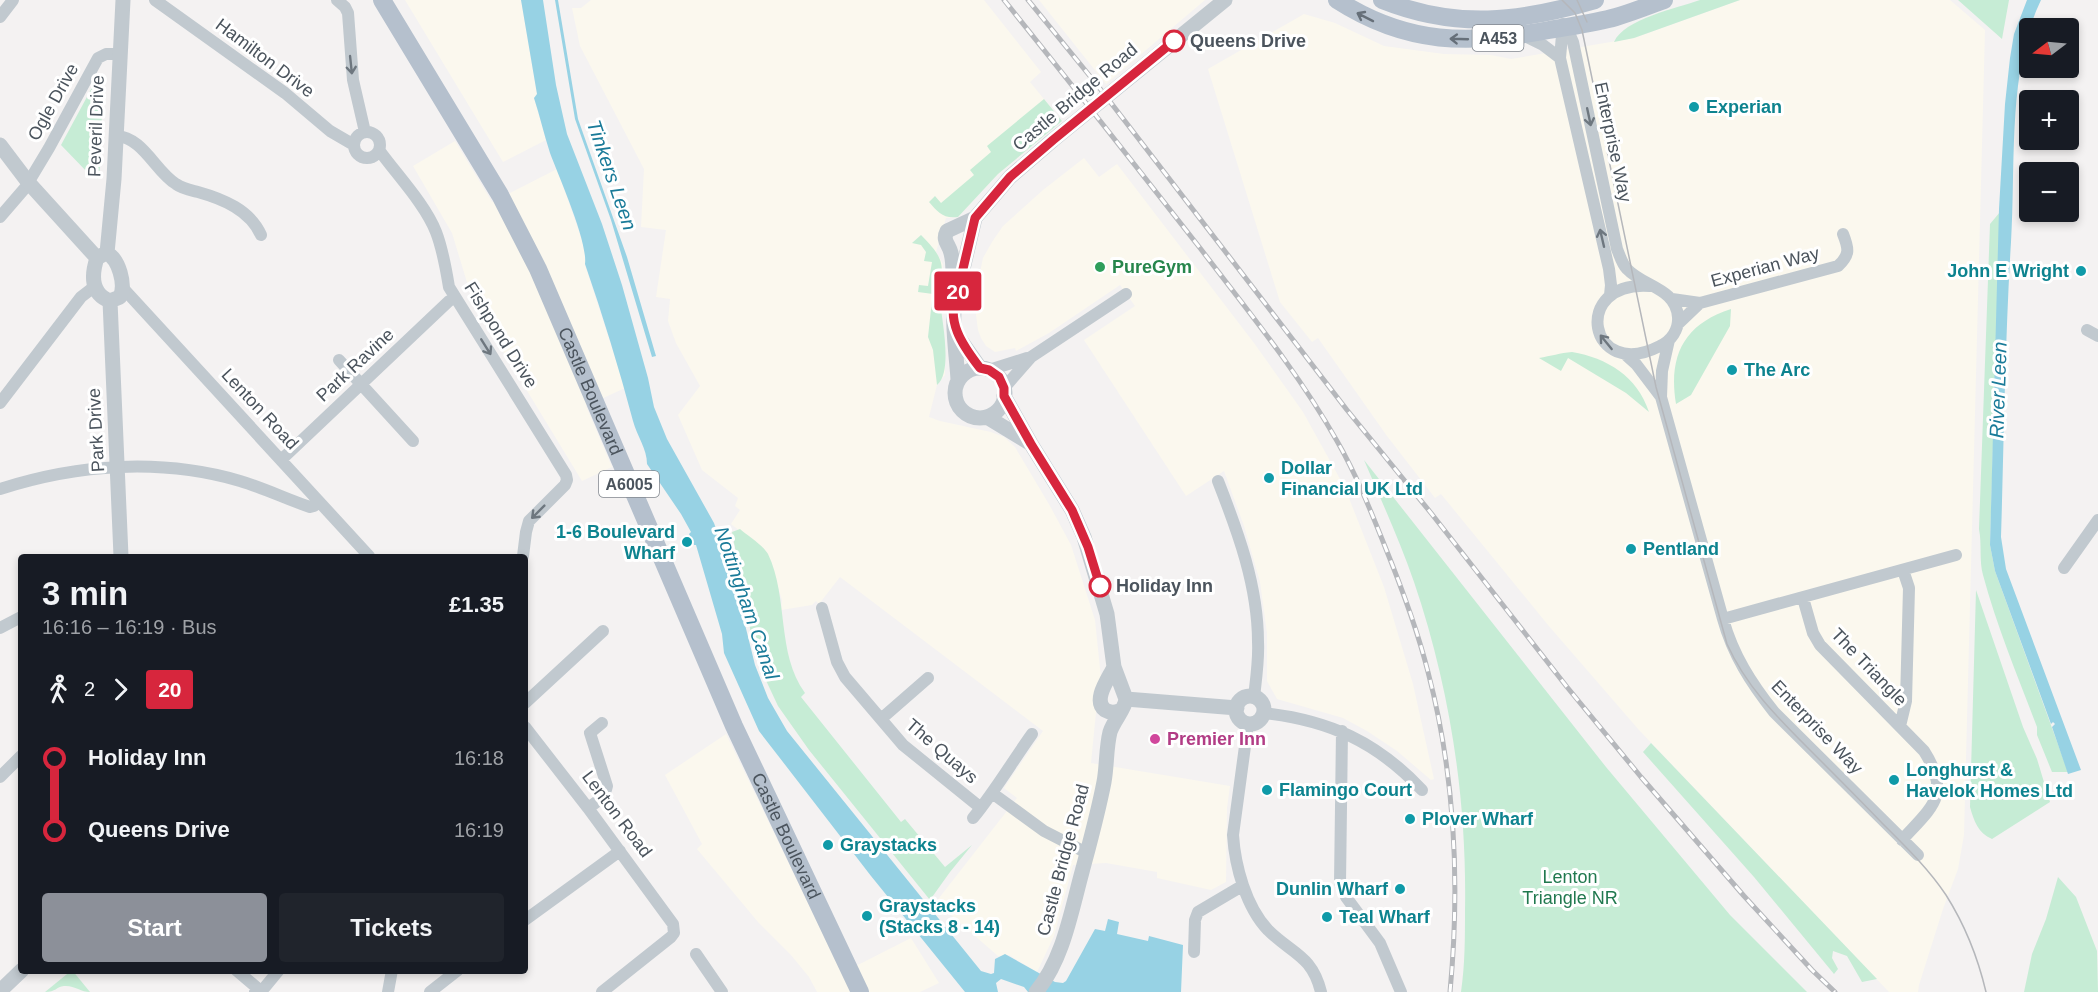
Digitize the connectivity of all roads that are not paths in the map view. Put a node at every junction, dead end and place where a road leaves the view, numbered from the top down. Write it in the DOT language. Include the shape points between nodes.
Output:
graph roads {
  1 [pos="13,0"];
  2 [pos="123,0"];
  3 [pos="155,0"];
  4 [pos="382,0"];
  5 [pos="1225,0"];
  6 [pos="1235,0"];
  7 [pos="1337,0"];
  8 [pos="1382,0"];
  9 [pos="1595,0"];
  10 [pos="1664,0"];
  11 [pos="341,4"];
  12 [pos="1568,7"];
  13 [pos="1207,14"];
  14 [pos="1532,16"];
  15 [pos="0,17"];
  16 [pos="1600,21"];
  17 [pos="1562,28"];
  18 [pos="1523,35"];
  19 [pos="120,54"];
  20 [pos="1560,58"];
  21 [pos="1578,60"];
  22 [pos="365,132"];
  23 [pos="116,136"];
  24 [pos="354,145"];
  25 [pos="0,146"];
  26 [pos="379,150"];
  27 [pos="28,182"];
  28 [pos="0,217"];
  29 [pos="975,218"];
  30 [pos="959,226"];
  31 [pos="1843,234"];
  32 [pos="261,235"];
  33 [pos="968,243"];
  34 [pos="950,249"];
  35 [pos="102,256"];
  36 [pos="1650,286"];
  37 [pos="94,287"];
  38 [pos="122,287"];
  39 [pos="1126,294"];
  40 [pos="1610,295"];
  41 [pos="955,297"];
  42 [pos="455,298"];
  43 [pos="1671,299"];
  44 [pos="110,301"];
  45 [pos="1700,303"];
  46 [pos="1678,324"];
  47 [pos="956,332"];
  48 [pos="1670,340"];
  49 [pos="1626,355"];
  50 [pos="1031,357"];
  51 [pos="339,360"];
  52 [pos="985,369"];
  53 [pos="958,380"];
  54 [pos="362,384"];
  55 [pos="1004,392"];
  56 [pos="1662,397"];
  57 [pos="0,403"];
  58 [pos="987,417"];
  59 [pos="413,441"];
  60 [pos="1031,444"];
  61 [pos="281,460"];
  62 [pos="117,466"];
  63 [pos="1218,481"];
  64 [pos="0,489"];
  65 [pos="318,501"];
  66 [pos="2098,520"];
  67 [pos="121,554"];
  68 [pos="367,554"];
  69 [pos="523,554"];
  70 [pos="1956,555"];
  71 [pos="2064,568"];
  72 [pos="1903,570"];
  73 [pos="1803,598"];
  74 [pos="822,608"];
  75 [pos="18,619"];
  76 [pos="1723,619"];
  77 [pos="0,628"];
  78 [pos="603,631"];
  79 [pos="1114,667"];
  80 [pos="928,678"];
  81 [pos="1105,688"];
  82 [pos="1254,697"];
  83 [pos="528,700"];
  84 [pos="1118,702"];
  85 [pos="1237,708"];
  86 [pos="1264,713"];
  87 [pos="882,719"];
  88 [pos="602,723"];
  89 [pos="1248,724"];
  90 [pos="1900,726"];
  91 [pos="528,731"];
  92 [pos="1342,731"];
  93 [pos="1032,734"];
  94 [pos="18,759"];
  95 [pos="0,777"];
  96 [pos="1422,790"];
  97 [pos="992,793"];
  98 [pos="588,808"];
  99 [pos="1902,840"];
  100 [pos="620,851"];
  101 [pos="1087,853"];
  102 [pos="1918,855"];
  103 [pos="1242,886"];
  104 [pos="528,918"];
  105 [pos="1194,952"];
  106 [pos="696,954"];
  107 [pos="18,974"];
  108 [pos="240,974"];
  109 [pos="276,974"];
  110 [pos="391,974"];
  111 [pos="453,974"];
  112 [pos="0,991"];
  113 [pos="258,991"];
  114 [pos="388,992"];
  115 [pos="430,992"];
  116 [pos="603,992"];
  117 [pos="722,992"];
  118 [pos="860,992"];
  119 [pos="1036,992"];
  120 [pos="1321,992"];
  121 [pos="1401,992"];
  1 -- 15 [label="street"];
  2 -- 19 [label="street, Peveril Drive"];
  3 -- 24 [label="street, Hamilton Drive"];
  4 -- 118 [label="main road, Castle Boulevard / A6005" via="500,195 538,269 734,726"];
  5 -- 13 [label="street, Castle Bridge Road"];
  6 -- 13 [label="street, Castle Bridge Road"];
  18 -- 7 [label="main road, A453, one-way" via="1480,40 1430,37 1375,22"];
  8 -- 14 [label="main road, A453" via="1440,17 1477,20"];
  9 -- 12 [label="main road, A453"];
  10 -- 16 [label="main road, A453"];
  11 -- 22 [label="street, one-way" via="350,24 350,61"];
  12 -- 14 [label="main road, A453"];
  12 -- 17 [label="street, Enterprise Way"];
  13 -- 29 [label="street, Castle Bridge Road" via="1010,177"];
  14 -- 17 [label="street"];
  16 -- 17 [label="main road, A453"];
  16 -- 21 [label="street" via="1583,34"];
  17 -- 18 [label="main road, A453"];
  17 -- 20 [label="street, Enterprise Way"];
  17 -- 21 [label="street, Enterprise Way" via="1570,34"];
  18 -- 20 [label="street"];
  19 -- 23 [label="street, Peveril Drive"];
  19 -- 27 [label="street, Ogle Drive" via="98,58"];
  40 -- 20 [label="street, Enterprise Way, one-way" via="1609,268"];
  21 -- 36 [label="street, Enterprise Way, one-way" via="1617,249 1628,270"];
  22 -- 24 [label="street" via="356,137"];
  22 -- 26 [label="street" via="377,137"];
  23 -- 32 [label="street" via="138,145 178,186 234,206 251,218"];
  23 -- 35 [label="street, Peveril Drive"];
  24 -- 26 [label="street, Hamilton Drive" via="359,155 366,158"];
  25 -- 27 [label="street, Lenton Road"];
  26 -- 42 [label="street, Fishpond Drive" via="436,231"];
  27 -- 28 [label="street"];
  27 -- 35 [label="street, Lenton Road"];
  29 -- 30 [label="street, Castle Bridge Road"];
  29 -- 33 [label="street, Castle Bridge Road"];
  30 -- 33 [label="street" via="968,231"];
  30 -- 34 [label="street, Castle Bridge Road" via="945,235"];
  31 -- 45 [label="street, Experian Way" via="1849,252 1838,266"];
  33 -- 34 [label="street" via="959,251"];
  33 -- 41 [label="street, Castle Bridge Road"];
  34 -- 41 [label="street, Castle Bridge Road"];
  35 -- 37 [label="street" via="93,273"];
  35 -- 38 [label="street, Lenton Road" via="116,262"];
  36 -- 40 [label="street" via="1632,286"];
  36 -- 43 [label="street, Enterprise Way"];
  37 -- 44 [label="street" via="98,295"];
  37 -- 57 [label="street" via="81,297"];
  38 -- 44 [label="street" via="120,297"];
  38 -- 61 [label="street, Lenton Road"];
  39 -- 50 [label="street"];
  49 -- 40 [label="street, Enterprise Way, one-way" via="1608,346 1598,331 1600,308"];
  41 -- 47 [label="street, Castle Bridge Road"];
  42 -- 54 [label="street, Park Ravine"];
  42 -- 69 [label="street, Fishpond Drive, one-way" via="566,475 565,485 529,521"];
  43 -- 45 [label="street, Experian Way"];
  43 -- 46 [label="street"];
  44 -- 62 [label="street, Park Drive"];
  45 -- 46 [label="street, Experian Way"];
  46 -- 48 [label="street, Enterprise Way"];
  47 -- 52 [label="street, Castle Bridge Road"];
  47 -- 53 [label="street, Castle Bridge Road"];
  48 -- 49 [label="street" via="1648,351"];
  48 -- 56 [label="street, Enterprise Way" via="1662,371"];
  49 -- 56 [label="street, Enterprise Way"];
  50 -- 52 [label="street"];
  50 -- 55 [label="street"];
  51 -- 54 [label="street"];
  52 -- 53 [label="street" via="966,372"];
  52 -- 55 [label="street, Castle Bridge Road" via="999,377"];
  53 -- 58 [label="street, Castle Bridge Road" via="955,397 961,410 975,418"];
  54 -- 59 [label="street"];
  54 -- 61 [label="street, Park Ravine"];
  55 -- 58 [label="street" via="1000,408"];
  55 -- 60 [label="street, Castle Bridge Road"];
  56 -- 76 [label="street, Enterprise Way"];
  58 -- 60 [label="street, Castle Bridge Road"];
  60 -- 79 [label="street, Castle Bridge Road" via="1084,537 1107,614"];
  61 -- 65 [label="street, Lenton Road"];
  62 -- 64 [label="street" via="55,474"];
  62 -- 65 [label="street" via="188,470 241,482 310,507"];
  62 -- 67 [label="street, Park Drive"];
  63 -- 82 [label="street" via="1242,545 1256,606"];
  65 -- 68 [label="street, Lenton Road"];
  66 -- 71 [label="street"];
  70 -- 72 [label="street"];
  72 -- 73 [label="street"];
  72 -- 90 [label="street, The Triangle" via="1909,588 1906,701"];
  73 -- 76 [label="street"];
  73 -- 90 [label="street, The Triangle" via="1820,645"];
  74 -- 87 [label="street, The Quays" via="840,669"];
  75 -- 77 [label="street"];
  76 -- 99 [label="street, Enterprise Way" via="1738,658 1774,712"];
  78 -- 83 [label="street"];
  79 -- 81 [label="street, Castle Bridge Road"];
  79 -- 84 [label="street, Castle Bridge Road"];
  80 -- 87 [label="street, The Quays"];
  81 -- 84 [label="street" via="1116,686"];
  81 -- 84 [label="street, Castle Bridge Road" via="1100,700"];
  82 -- 85 [label="street" via="1243,699"];
  82 -- 86 [label="street" via="1261,702"];
  84 -- 85 [label="street"];
  84 -- 101 [label="street, Castle Bridge Road"];
  85 -- 89 [label="street" via="1240,720"];
  86 -- 89 [label="street" via="1260,720"];
  86 -- 92 [label="street"];
  87 -- 97 [label="street, The Quays" via="903,745 977,813"];
  88 -- 98 [label="street" via="590,733 607,786 601,799"];
  89 -- 103 [label="street" via="1233,835"];
  90 -- 99 [label="street, The Triangle" via="1924,751 1937,778 1934,804"];
  91 -- 98 [label="street, Lenton Road"];
  92 -- 96 [label="street" via="1393,762"];
  92 -- 121 [label="street" via="1340,883 1380,943"];
  93 -- 97 [label="street"];
  94 -- 95 [label="street"];
  97 -- 101 [label="street" via="1044,831"];
  98 -- 100 [label="street, Lenton Road"];
  99 -- 102 [label="street, Enterprise Way"];
  100 -- 104 [label="street"];
  100 -- 116 [label="street, Lenton Road" via="674,927 671,937"];
  101 -- 119 [label="street, Castle Bridge Road" via="1054,962"];
  103 -- 105 [label="street" via="1198,912"];
  103 -- 120 [label="street" via="1268,930 1315,971"];
  106 -- 117 [label="street"];
  107 -- 112 [label="street"];
  108 -- 113 [label="street"];
  109 -- 113 [label="street"];
  110 -- 114 [label="street"];
  111 -- 115 [label="street"];
}
